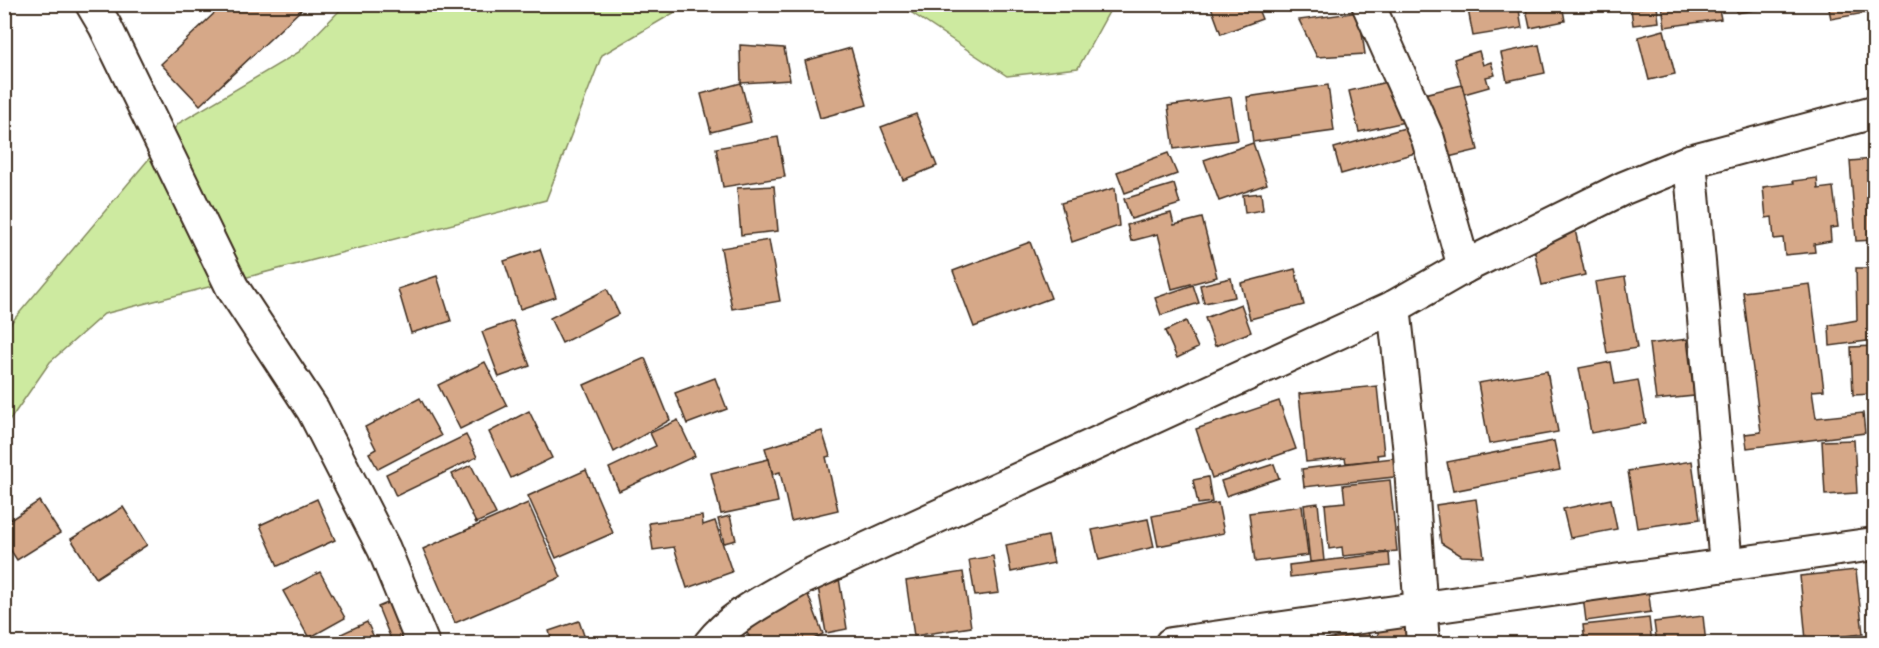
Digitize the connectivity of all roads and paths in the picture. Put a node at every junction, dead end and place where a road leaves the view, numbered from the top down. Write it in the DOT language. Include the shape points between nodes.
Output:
graph roads {
  1 [pos="92,4"];
  2 [pos="1368,4"];
  3 [pos="1875,112"];
  4 [pos="1690,161"];
  5 [pos="1464,267"];
  6 [pos="1394,307"];
  7 [pos="1875,544"];
  8 [pos="1726,565"];
  9 [pos="1421,607"];
  10 [pos="423,644"];
  11 [pos="710,644"];
  12 [pos="1171,644"];
  13 [pos="1423,644"];
  1 -- 10 [label="street" via="232,287 313,410 384,549"];
  2 -- 5 [label="street" via="1428,139"];
  3 -- 4 [label="street"];
  4 -- 5 [label="street" via="1624,188"];
  4 -- 8 [label="street"];
  5 -- 6 [label="street"];
  6 -- 9 [label="street"];
  6 -- 11 [label="street" via="801,579 733,620"];
  7 -- 8 [label="street"];
  8 -- 9 [label="street"];
  9 -- 12 [label="street"];
  9 -- 13 [label="street"];
}
